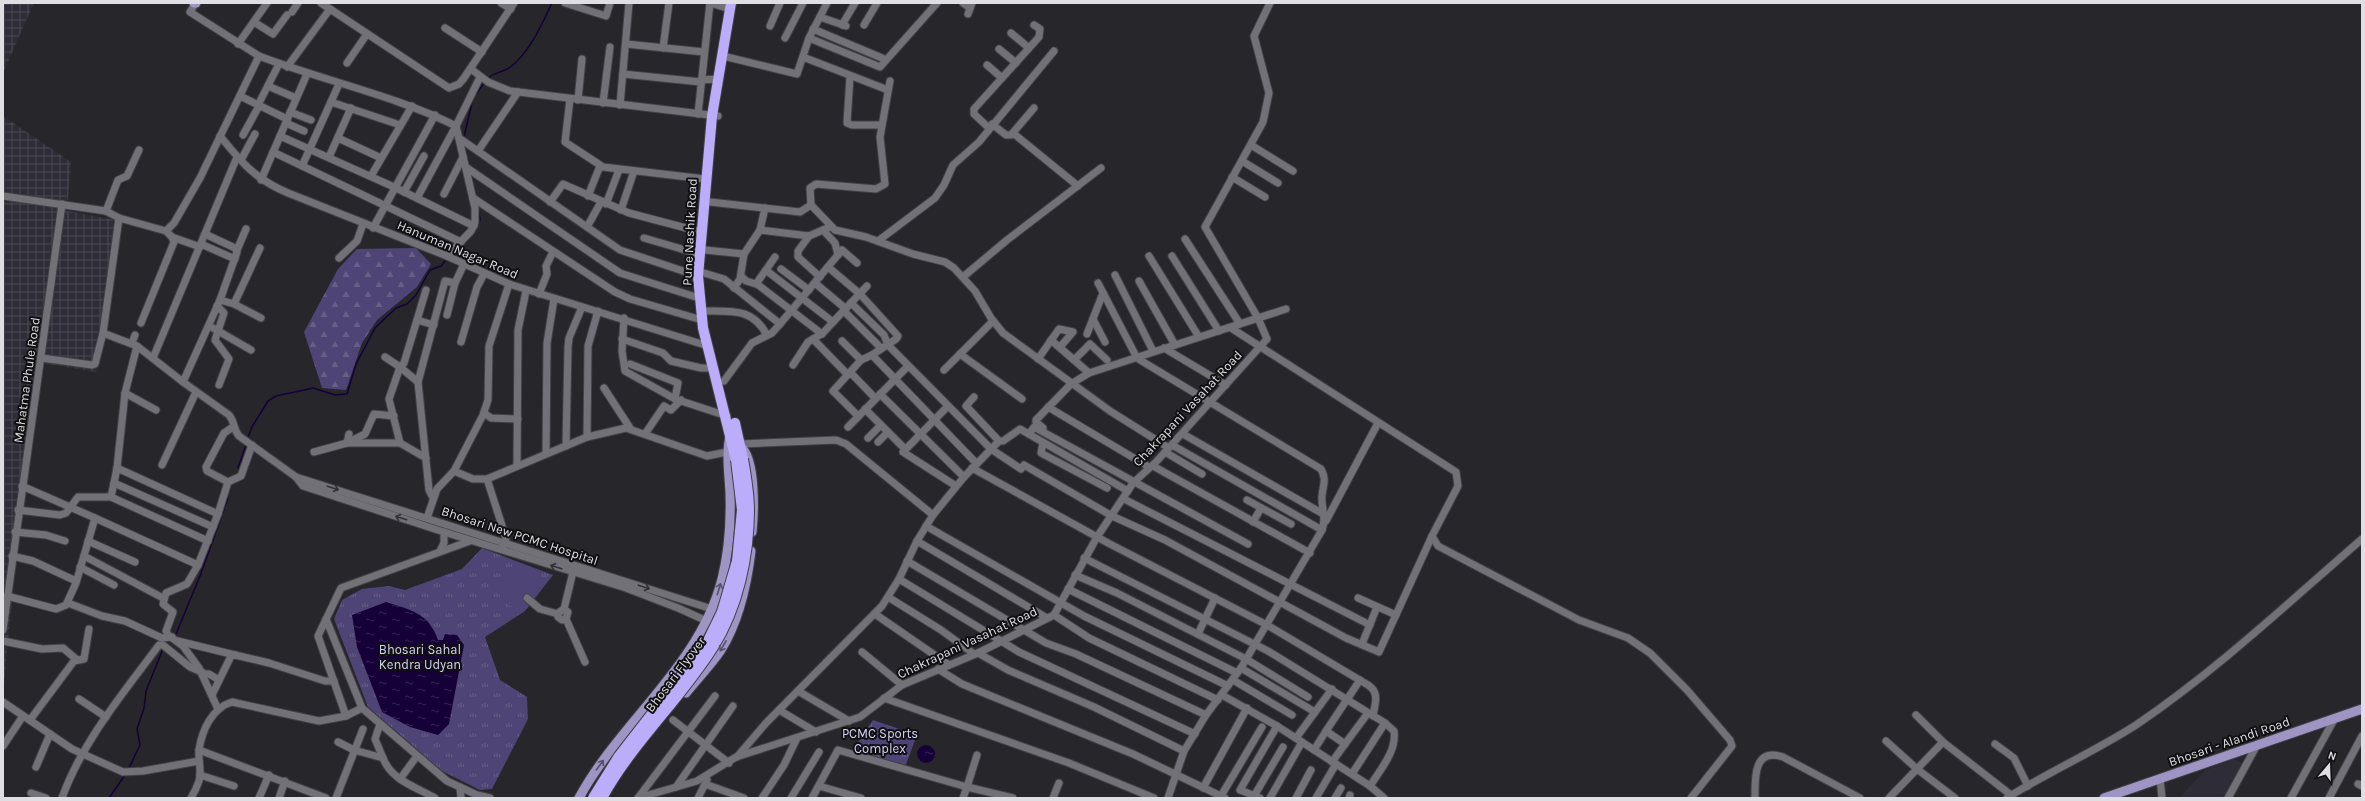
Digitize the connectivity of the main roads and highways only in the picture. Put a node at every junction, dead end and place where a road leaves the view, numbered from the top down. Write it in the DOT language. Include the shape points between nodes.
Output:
graph roads {
  1 [pos="733,5"];
  2 [pos="715,116"];
  3 [pos="702,252"];
  4 [pos="701,274"];
  5 [pos="730,432"];
  6 [pos="741,445"];
  7 [pos="740,459"];
  8 [pos="649,701"];
  9 [pos="2362,709"];
  10 [pos="670,717"];
  11 [pos="578,798"];
  12 [pos="593,798"];
  13 [pos="602,798"];
  14 [pos="608,798"];
  15 [pos="2104,798"];
  1 -- 2 [label="highway, Pune Nashik Road" via="727,57"];
  1 -- 2 [label="highway, Pune Nashik Road" via="717,79"];
  2 -- 3 [label="highway, Pune Nashik Road" via="710,202"];
  2 -- 3 [label="highway, Pune Nashik Road" via="705,179"];
  3 -- 4 [label="highway, Pune Nashik Road"];
  4 -- 5 [label="highway, Pune Nashik Road" via="699,298 702,320"];
  4 -- 6 [label="highway, Pune Nashik Road" via="707,310"];
  5 -- 7 [label="highway, Pune Nashik Road"];
  8 -- 5 [label="main road, one-way" via="696,640 707,621 722,580 729,543 730,493 727,452"];
  6 -- 7 [label="highway, Pune Nashik Road"];
  6 -- 10 [label="main road, one-way" via="749,459 755,511 749,563 736,618 720,651"];
  7 -- 12 [label="highway, Bhosari Flyover, bridge" via="742,510 737,561 722,612 707,643 619,756"];
  7 -- 13 [label="highway, Bhosari Flyover, bridge" via="749,511 745,555 729,615 714,646 625,761"];
  8 -- 10 [label="main road"];
  11 -- 8 [label="main road, one-way"];
  9 -- 15 [label="main road, Bhosari - Alandi Road"];
  10 -- 14 [label="main road" via="630,763"];
}
